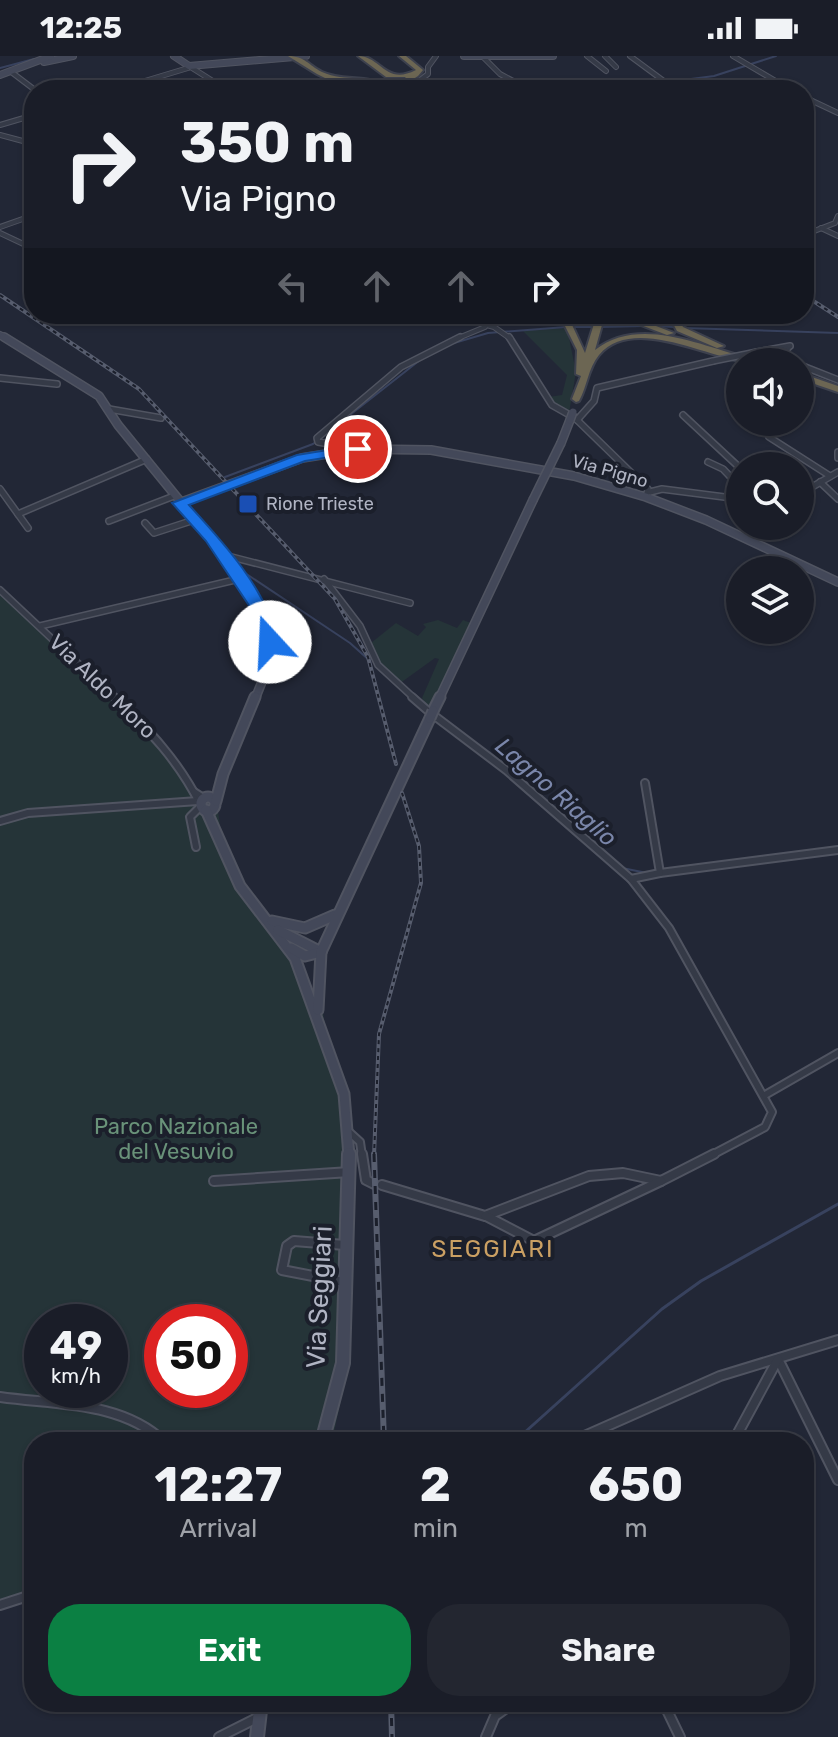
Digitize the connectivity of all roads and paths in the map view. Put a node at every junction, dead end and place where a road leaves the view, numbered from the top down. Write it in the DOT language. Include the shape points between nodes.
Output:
graph roads {
  1 [pos="73,56"];
  2 [pos="174,56"];
  3 [pos="291,56"];
  4 [pos="358,56"];
  5 [pos="436,56"];
  6 [pos="464,56"];
  7 [pos="547,56"];
  8 [pos="553,56"];
  9 [pos="587,56"];
  10 [pos="605,56"];
  11 [pos="630,56"];
  12 [pos="733,56"];
  13 [pos="410,57"];
  14 [pos="483,57"];
  15 [pos="53,58"];
  16 [pos="308,58"];
  17 [pos="189,67"];
  18 [pos="616,67"];
  19 [pos="10,71"];
  20 [pos="606,71"];
  21 [pos="0,75"];
  22 [pos="333,75"];
  23 [pos="416,75"];
  24 [pos="147,80"];
  25 [pos="210,80"];
  26 [pos="370,80"];
  27 [pos="383,80"];
  28 [pos="408,80"];
  29 [pos="420,80"];
  30 [pos="511,80"];
  31 [pos="662,80"];
  32 [pos="774,80"];
  33 [pos="24,82"];
  34 [pos="814,102"];
  35 [pos="838,113"];
  36 [pos="24,118"];
  37 [pos="0,125"];
  38 [pos="0,135"];
  39 [pos="24,141"];
  40 [pos="838,216"];
  41 [pos="24,219"];
  42 [pos="821,228"];
  43 [pos="0,230"];
  44 [pos="814,231"];
  45 [pos="838,236"];
  46 [pos="24,243"];
  47 [pos="476,324"];
  48 [pos="568,324"];
  49 [pos="598,324"];
  50 [pos="633,324"];
  51 [pos="638,324"];
  52 [pos="677,324"];
  53 [pos="642,326"];
  54 [pos="485,327"];
  55 [pos="0,335"];
  56 [pos="729,348"];
  57 [pos="726,350"];
  58 [pos="726,350"];
  59 [pos="726,352"];
  60 [pos="726,360"];
  61 [pos="814,372"];
  62 [pos="0,378"];
  63 [pos="814,378"];
  64 [pos="57,384"];
  65 [pos="838,384"];
  66 [pos="576,399"];
  67 [pos="109,409"];
  68 [pos="683,415"];
  69 [pos="573,417"];
  70 [pos="161,418"];
  71 [pos="769,437"];
  72 [pos="358,449"];
  73 [pos="838,452"];
  74 [pos="726,455"];
  75 [pos="149,458"];
  76 [pos="838,458"];
  77 [pos="708,462"];
  78 [pos="726,472"];
  79 [pos="834,474"];
  80 [pos="838,480"];
  81 [pos="820,482"];
  82 [pos="814,486"];
  83 [pos="0,489"];
  84 [pos="648,494"];
  85 [pos="726,497"];
  86 [pos="177,499"];
  87 [pos="838,499"];
  88 [pos="18,514"];
  89 [pos="194,520"];
  90 [pos="109,521"];
  91 [pos="145,523"];
  92 [pos="28,528"];
  93 [pos="224,555"];
  94 [pos="239,579"];
  95 [pos="324,579"];
  96 [pos="838,582"];
  97 [pos="0,590"];
  98 [pos="410,603"];
  99 [pos="40,627"];
  100 [pos="431,714"];
  101 [pos="645,783"];
  102 [pos="204,801"];
  103 [pos="0,821"];
  104 [pos="196,847"];
  105 [pos="838,850"];
  106 [pos="660,873"];
  107 [pos="631,879"];
  108 [pos="338,913"];
  109 [pos="263,917"];
  110 [pos="275,928"];
  111 [pos="288,946"];
  112 [pos="321,952"];
  113 [pos="318,1018"];
  114 [pos="838,1053"];
  115 [pos="765,1095"];
  116 [pos="349,1132"];
  117 [pos="349,1153"];
  118 [pos="361,1159"];
  119 [pos="350,1172"];
  120 [pos="214,1181"];
  121 [pos="661,1181"];
  122 [pos="485,1216"];
  123 [pos="345,1245"];
  124 [pos="344,1282"];
  125 [pos="838,1340"];
  126 [pos="778,1359"];
  127 [pos="0,1397"];
  128 [pos="152,1432"];
  129 [pos="325,1432"];
  130 [pos="594,1432"];
  131 [pos="738,1432"];
  132 [pos="838,1480"];
  133 [pos="24,1597"];
  134 [pos="0,1605"];
  135 [pos="260,1712"];
  136 [pos="501,1712"];
  137 [pos="668,1712"];
  138 [pos="259,1717"];
  139 [pos="219,1737"];
  140 [pos="257,1737"];
  141 [pos="486,1737"];
  142 [pos="680,1737"];
  1 -- 15 [label="main road"];
  2 -- 17 [label="main road"];
  3 -- 16 [label="highway"];
  3 -- 17 [label="main road"];
  4 -- 22 [label="highway" via="358,68"];
  4 -- 23 [label="highway" via="388,76"];
  4 -- 27 [label="highway"];
  5 -- 29 [label="street"];
  6 -- 14 [label="main road"];
  7 -- 8 [label="main road"];
  7 -- 14 [label="main road"];
  9 -- 20 [label="street"];
  10 -- 18 [label="street"];
  11 -- 31 [label="street"];
  12 -- 32 [label="street"];
  13 -- 23 [label="highway" via="420,68"];
  14 -- 30 [label="street"];
  15 -- 19 [label="main road"];
  16 -- 22 [label="highway" via="318,72"];
  17 -- 24 [label="street"];
  17 -- 25 [label="street"];
  19 -- 21 [label="main road"];
  19 -- 33 [label="street"];
  22 -- 26 [label="highway"];
  23 -- 28 [label="highway"];
  34 -- 35 [label="street"];
  36 -- 37 [label="street"];
  38 -- 39 [label="street"];
  40 -- 42 [label="street"];
  41 -- 43 [label="street"];
  42 -- 44 [label="street"];
  42 -- 45 [label="street"];
  43 -- 46 [label="street"];
  47 -- 54 [label="street"];
  48 -- 66 [label="highway" via="583,357"];
  49 -- 66 [label="highway"];
  50 -- 53 [label="highway"];
  51 -- 53 [label="highway"];
  52 -- 56 [label="highway"];
  53 -- 57 [label="highway"];
  53 -- 58 [label="highway"];
  54 -- 69 [label="street" via="502,331 516,345 554,407"];
  54 -- 72 [label="street, Via Pigno" via="401,367 315,442"];
  55 -- 67 [label="main road" via="86,385"];
  59 -- 66 [label="highway" via="661,338 622,338 597,352"];
  60 -- 69 [label="street, bridge" via="597,387 594,401"];
  61 -- 65 [label="street"];
  62 -- 64 [label="street"];
  63 -- 65 [label="highway"];
  66 -- 69 [label="main road"];
  67 -- 70 [label="street"];
  67 -- 75 [label="main road"];
  68 -- 74 [label="street"];
  69 -- 84 [label="street"];
  69 -- 100 [label="main road, bridge"];
  71 -- 79 [label="street" via="792,457"];
  72 -- 84 [label="main road, Via Pigno" via="408,448 466,456"];
  72 -- 86 [label="main road, Via Pigno" via="302,458"];
  73 -- 76 [label="street"];
  75 -- 86 [label="main road"];
  75 -- 88 [label="street"];
  77 -- 78 [label="street"];
  79 -- 80 [label="street"];
  79 -- 81 [label="street"];
  81 -- 82 [label="street"];
  81 -- 87 [label="street"];
  83 -- 88 [label="street"];
  84 -- 85 [label="street" via="662,489"];
  84 -- 96 [label="main road, Via Pigno"];
  86 -- 89 [label="main road"];
  86 -- 90 [label="street"];
  88 -- 92 [label="street"];
  89 -- 91 [label="street" via="161,534"];
  89 -- 93 [label="main road"];
  93 -- 94 [label="main road"];
  93 -- 95 [label="street"];
  94 -- 99 [label="street"];
  94 -- 102 [label="main road" via="262,613 271,653"];
  95 -- 98 [label="street"];
  95 -- 100 [label="street" via="360,626 378,665"];
  97 -- 99 [label="street, Via Aldo Moro"];
  99 -- 102 [label="street, Via Aldo Moro" via="157,737"];
  100 -- 107 [label="street" via="506,770"];
  100 -- 108 [label="main road"];
  101 -- 106 [label="street"];
  102 -- 103 [label="street" via="22,814"];
  102 -- 104 [label="street" via="190,817"];
  102 -- 109 [label="main road" via="240,886"];
  105 -- 106 [label="street"];
  106 -- 107 [label="street"];
  107 -- 115 [label="street" via="669,928"];
  108 -- 109 [label="main road" via="309,930"];
  108 -- 112 [label="main road"];
  109 -- 110 [label="main road"];
  110 -- 111 [label="main road, Via Seggiari"];
  110 -- 112 [label="main road"];
  111 -- 112 [label="main road" via="305,956"];
  111 -- 113 [label="main road, Via Seggiari"];
  112 -- 113 [label="main road"];
  113 -- 116 [label="main road, Via Seggiari" via="344,1094"];
  114 -- 115 [label="street"];
  115 -- 121 [label="street" via="772,1112 765,1127"];
  116 -- 117 [label="main road, Via Seggiari"];
  116 -- 118 [label="street" via="360,1142"];
  117 -- 118 [label="street"];
  117 -- 119 [label="main road, Via Seggiari"];
  118 -- 122 [label="street" via="366,1180"];
  119 -- 120 [label="street"];
  119 -- 123 [label="main road, Via Seggiari"];
  121 -- 122 [label="street" via="623,1173 589,1176"];
  121 -- 122 [label="street" via="541,1240"];
  123 -- 124 [label="main road, Via Seggiari"];
  123 -- 124 [label="street" via="294,1241 287,1246 282,1270"];
  124 -- 129 [label="main road, Via Seggiari" via="343,1363"];
  125 -- 126 [label="street"];
  126 -- 130 [label="street" via="720,1376"];
  126 -- 131 [label="street"];
  126 -- 132 [label="street"];
  127 -- 128 [label="street" via="118,1414"];
  133 -- 134 [label="street"];
  135 -- 138 [label="main road"];
  136 -- 141 [label="street"];
  137 -- 142 [label="street"];
  138 -- 139 [label="street"];
  138 -- 140 [label="main road"];
}
